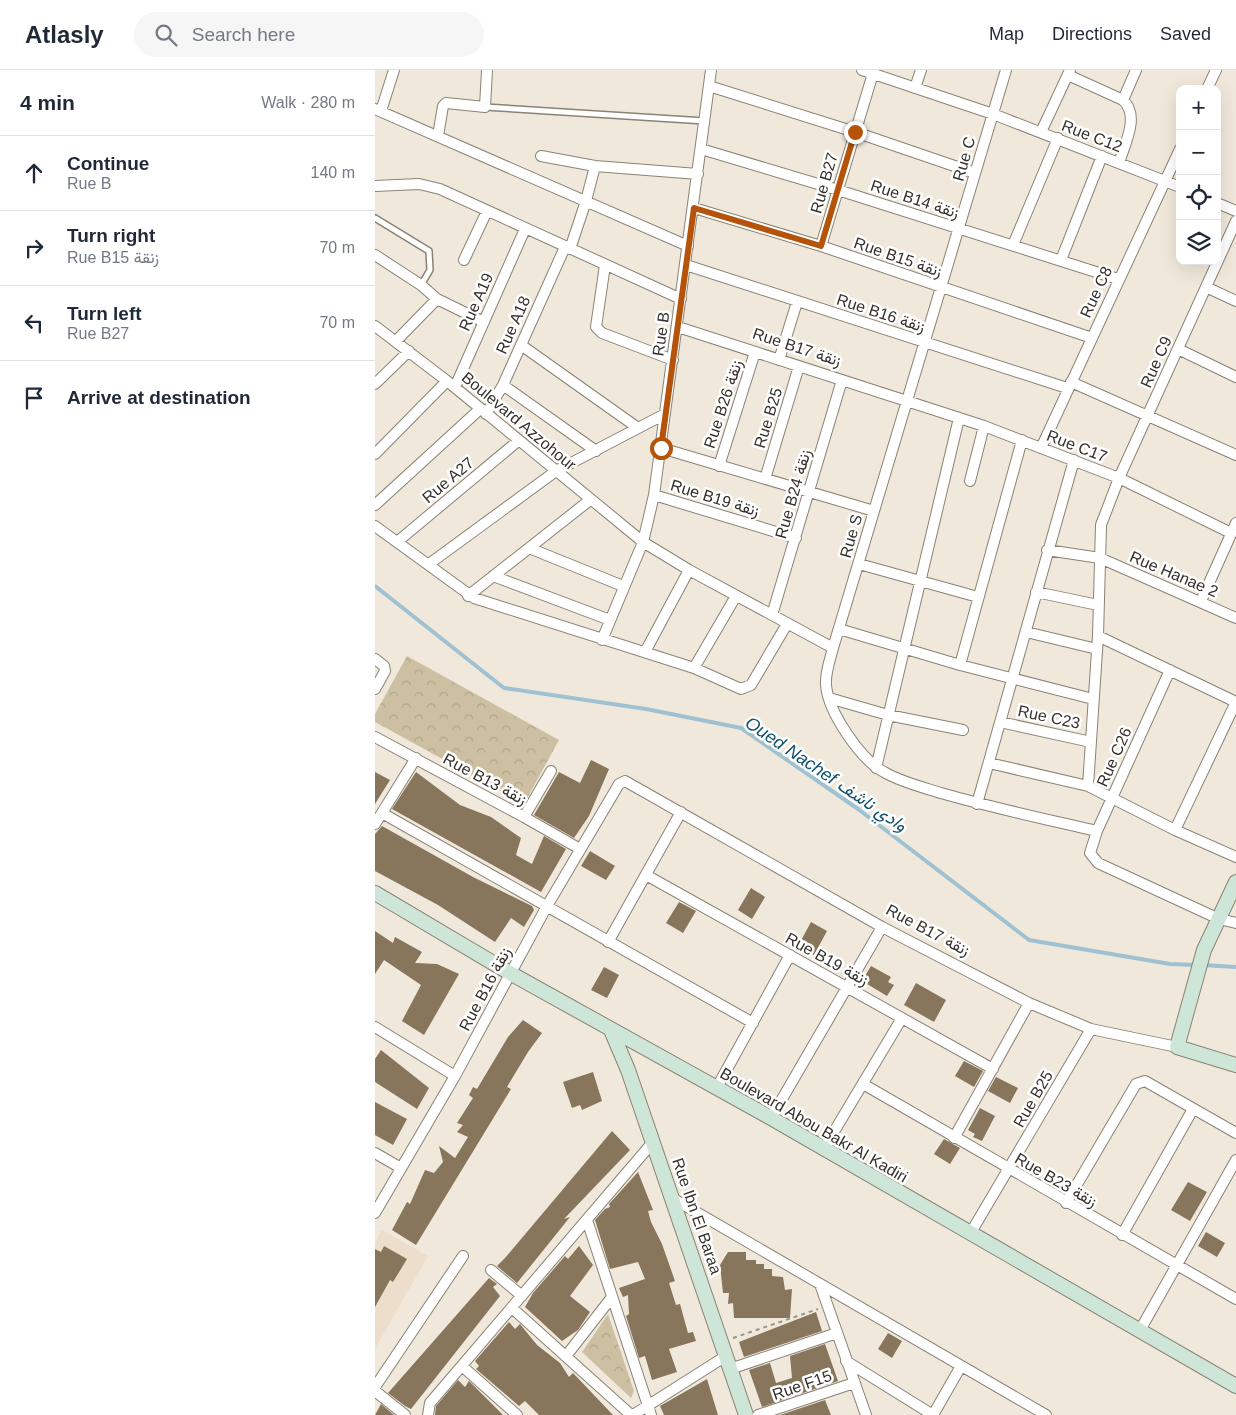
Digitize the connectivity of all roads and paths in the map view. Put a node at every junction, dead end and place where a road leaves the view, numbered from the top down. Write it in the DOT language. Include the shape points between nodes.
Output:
graph roads {
  1 [pos="394,70"];
  2 [pos="487,70"];
  3 [pos="711,70"];
  4 [pos="861,70"];
  5 [pos="921,70"];
  6 [pos="1006,70"];
  7 [pos="1136,70"];
  8 [pos="1216,70"];
  9 [pos="873,72"];
  10 [pos="1069,72"];
  11 [pos="1209,85"];
  12 [pos="709,86"];
  13 [pos="915,88"];
  14 [pos="1123,100"];
  15 [pos="485,107"];
  16 [pos="378,110"];
  17 [pos="993,114"];
  18 [pos="705,121"];
  19 [pos="855,132"];
  20 [pos="1041,132"];
  21 [pos="438,136"];
  22 [pos="1058,138"];
  23 [pos="701,150"];
  24 [pos="541,156"];
  25 [pos="1102,156"];
  26 [pos="1176,158"];
  27 [pos="1119,163"];
  28 [pos="595,166"];
  29 [pos="975,173"];
  30 [pos="698,174"];
  31 [pos="1165,181"];
  32 [pos="1176,185"];
  33 [pos="375,187"];
  34 [pos="838,190"];
  35 [pos="586,201"];
  36 [pos="1221,204"];
  37 [pos="694,208"];
  38 [pos="487,210"];
  39 [pos="1236,210"];
  40 [pos="375,218"];
  41 [pos="1236,221"];
  42 [pos="959,228"];
  43 [pos="525,229"];
  44 [pos="1013,245"];
  45 [pos="688,246"];
  46 [pos="821,246"];
  47 [pos="567,248"];
  48 [pos="375,255"];
  49 [pos="464,260"];
  50 [pos="1061,260"];
  51 [pos="605,265"];
  52 [pos="686,265"];
  53 [pos="1119,279"];
  54 [pos="421,285"];
  55 [pos="1206,287"];
  56 [pos="941,288"];
  57 [pos="437,299"];
  58 [pos="681,299"];
  59 [pos="797,302"];
  60 [pos="1236,302"];
  61 [pos="484,322"];
  62 [pos="375,326"];
  63 [pos="678,327"];
  64 [pos="1092,338"];
  65 [pos="396,341"];
  66 [pos="923,342"];
  67 [pos="521,345"];
  68 [pos="1178,349"];
  69 [pos="409,351"];
  70 [pos="755,352"];
  71 [pos="673,360"];
  72 [pos="779,360"];
  73 [pos="799,366"];
  74 [pos="1236,377"];
  75 [pos="842,380"];
  76 [pos="375,384"];
  77 [pos="451,384"];
  78 [pos="503,385"];
  79 [pos="1069,385"];
  80 [pos="906,400"];
  81 [pos="483,411"];
  82 [pos="665,414"];
  83 [pos="1148,416"];
  84 [pos="959,418"];
  85 [pos="984,426"];
  86 [pos="638,428"];
  87 [pos="1022,440"];
  88 [pos="518,441"];
  89 [pos="661,448"];
  90 [pos="1041,448"];
  91 [pos="595,451"];
  92 [pos="375,454"];
  93 [pos="1236,455"];
  94 [pos="1074,460"];
  95 [pos="719,466"];
  96 [pos="556,472"];
  97 [pos="1119,478"];
  98 [pos="765,479"];
  99 [pos="970,482"];
  100 [pos="809,493"];
  101 [pos="654,496"];
  102 [pos="590,500"];
  103 [pos="375,505"];
  104 [pos="874,510"];
  105 [pos="375,526"];
  106 [pos="1234,528"];
  107 [pos="796,538"];
  108 [pos="397,542"];
  109 [pos="643,542"];
  110 [pos="529,548"];
  111 [pos="1047,550"];
  112 [pos="1100,558"];
  113 [pos="429,564"];
  114 [pos="859,564"];
  115 [pos="689,570"];
  116 [pos="493,576"];
  117 [pos="919,581"];
  118 [pos="623,586"];
  119 [pos="1036,592"];
  120 [pos="468,596"];
  121 [pos="736,596"];
  122 [pos="978,597"];
  123 [pos="1201,601"];
  124 [pos="1098,605"];
  125 [pos="772,615"];
  126 [pos="1236,618"];
  127 [pos="610,620"];
  128 [pos="787,624"];
  129 [pos="839,629"];
  130 [pos="1026,632"];
  131 [pos="1097,636"];
  132 [pos="602,640"];
  133 [pos="833,648"];
  134 [pos="904,648"];
  135 [pos="1097,649"];
  136 [pos="645,652"];
  137 [pos="375,659"];
  138 [pos="960,665"];
  139 [pos="694,668"];
  140 [pos="1170,670"];
  141 [pos="1011,679"];
  142 [pos="375,689"];
  143 [pos="829,698"];
  144 [pos="1093,699"];
  145 [pos="1236,702"];
  146 [pos="888,715"];
  147 [pos="1000,722"];
  148 [pos="963,730"];
  149 [pos="375,737"];
  150 [pos="1091,742"];
  151 [pos="415,758"];
  152 [pos="989,763"];
  153 [pos="876,768"];
  154 [pos="551,771"];
  155 [pos="623,782"];
  156 [pos="1088,786"];
  157 [pos="1112,798"];
  158 [pos="977,804"];
  159 [pos="681,812"];
  160 [pos="382,813"];
  161 [pos="524,817"];
  162 [pos="375,824"];
  163 [pos="1175,830"];
  164 [pos="1097,831"];
  165 [pos="579,849"];
  166 [pos="1236,857"];
  167 [pos="646,875"];
  168 [pos="1236,882"];
  169 [pos="375,893"];
  170 [pos="547,906"];
  171 [pos="1219,919"];
  172 [pos="1236,923"];
  173 [pos="882,927"];
  174 [pos="608,942"];
  175 [pos="790,955"];
  176 [pos="510,973"];
  177 [pos="847,987"];
  178 [pos="1029,1003"];
  179 [pos="901,1018"];
  180 [pos="753,1023"];
  181 [pos="375,1027"];
  182 [pos="1091,1029"];
  183 [pos="611,1030"];
  184 [pos="1177,1047"];
  185 [pos="1236,1064"];
  186 [pos="993,1070"];
  187 [pos="455,1076"];
  188 [pos="863,1084"];
  189 [pos="716,1089"];
  190 [pos="1193,1109"];
  191 [pos="771,1118"];
  192 [pos="1236,1133"];
  193 [pos="954,1138"];
  194 [pos="653,1142"];
  195 [pos="823,1150"];
  196 [pos="375,1153"];
  197 [pos="1236,1160"];
  198 [pos="401,1168"];
  199 [pos="1009,1170"];
  200 [pos="672,1198"];
  201 [pos="1066,1202"];
  202 [pos="375,1213"];
  203 [pos="587,1220"];
  204 [pos="970,1234"];
  205 [pos="1122,1235"];
  206 [pos="463,1256"];
  207 [pos="1178,1266"];
  208 [pos="491,1270"];
  209 [pos="820,1284"];
  210 [pos="1235,1295"];
  211 [pos="522,1296"];
  212 [pos="612,1297"];
  213 [pos="828,1306"];
  214 [pos="513,1308"];
  215 [pos="1139,1332"];
  216 [pos="837,1333"];
  217 [pos="721,1342"];
  218 [pos="566,1356"];
  219 [pos="846,1361"];
  220 [pos="728,1363"];
  221 [pos="462,1366"];
  222 [pos="961,1366"];
  223 [pos="854,1383"];
  224 [pos="1236,1386"];
  225 [pos="375,1389"];
  226 [pos="650,1410"];
  227 [pos="405,1415"];
  228 [pos="428,1415"];
  229 [pos="517,1415"];
  230 [pos="632,1415"];
  231 [pos="746,1415"];
  232 [pos="758,1415"];
  233 [pos="865,1415"];
  234 [pos="933,1415"];
  235 [pos="1046,1415"];
  1 -- 16 [label="street"];
  2 -- 15 [label="street"];
  3 -- 12 [label="street, Rue B"];
  4 -- 9 [label="street, Rue C12"];
  5 -- 13 [label="street"];
  6 -- 17 [label="street, Rue C"];
  7 -- 14 [label="street"];
  8 -- 11 [label="street"];
  9 -- 13 [label="street, Rue C12"];
  9 -- 19 [label="street, Rue B27"];
  10 -- 14 [label="street"];
  10 -- 20 [label="street"];
  12 -- 18 [label="street, Rue B"];
  12 -- 19 [label="street"];
  13 -- 17 [label="street, Rue C12"];
  14 -- 27 [label="street" via="1132,117"];
  15 -- 18 [label="lane"];
  15 -- 21 [label="street" via="446,103"];
  16 -- 21 [label="street"];
  17 -- 20 [label="street, Rue C12"];
  17 -- 29 [label="street, Rue C"];
  18 -- 23 [label="street, Rue B"];
  19 -- 29 [label="street"];
  19 -- 34 [label="street, Rue B27"];
  20 -- 22 [label="street, Rue C12"];
  21 -- 35 [label="street"];
  22 -- 25 [label="street, Rue C12"];
  22 -- 44 [label="street"];
  23 -- 30 [label="street, Rue B"];
  23 -- 34 [label="street, Rue B14 زنقة"];
  24 -- 28 [label="street"];
  25 -- 27 [label="street, Rue C12"];
  25 -- 50 [label="street"];
  26 -- 31 [label="street, Rue C8"];
  27 -- 31 [label="street, Rue C12"];
  28 -- 30 [label="street"];
  28 -- 35 [label="street, Rue A18"];
  29 -- 42 [label="street, Rue C"];
  30 -- 37 [label="street, Rue B"];
  31 -- 32 [label="street, Rue C12"];
  31 -- 53 [label="street, Rue C8"];
  33 -- 38 [label="street" via="401,183 430,186"];
  34 -- 42 [label="street, Rue B14 زنقة"];
  34 -- 46 [label="street, Rue B27"];
  35 -- 45 [label="street"];
  35 -- 47 [label="street, Rue A18"];
  36 -- 39 [label="street"];
  37 -- 45 [label="street, Rue B"];
  37 -- 46 [label="street, Rue B15 زنقة"];
  38 -- 43 [label="street"];
  38 -- 49 [label="street"];
  40 -- 54 [label="lane" via="429,251 430,270"];
  41 -- 55 [label="street, Rue C9"];
  42 -- 44 [label="street, Rue B14 زنقة"];
  42 -- 56 [label="street, Rue C"];
  43 -- 47 [label="street"];
  43 -- 61 [label="street, Rue A19"];
  44 -- 50 [label="street, Rue B14 زنقة"];
  45 -- 52 [label="street, Rue B"];
  46 -- 56 [label="street, Rue B15 زنقة"];
  47 -- 51 [label="street"];
  47 -- 67 [label="street, Rue A18"];
  48 -- 54 [label="street"];
  50 -- 53 [label="street, Rue B14 زنقة"];
  51 -- 58 [label="street"];
  51 -- 71 [label="street" via="596,327 603,333"];
  52 -- 58 [label="street, Rue B"];
  52 -- 59 [label="street, Rue B16 زنقة"];
  53 -- 64 [label="street, Rue C8"];
  54 -- 57 [label="street"];
  55 -- 60 [label="street"];
  55 -- 68 [label="street, Rue C9"];
  56 -- 64 [label="street, Rue B15 زنقة"];
  56 -- 66 [label="street, Rue C"];
  57 -- 61 [label="street"];
  57 -- 65 [label="street"];
  58 -- 63 [label="street, Rue B"];
  59 -- 66 [label="street, Rue B16 زنقة"];
  59 -- 72 [label="street"];
  61 -- 77 [label="street, Rue A19"];
  62 -- 65 [label="street, Boulevard Azzohour"];
  63 -- 70 [label="street, Rue B17 زنقة"];
  63 -- 71 [label="street, Rue B"];
  64 -- 79 [label="street, Rue C8"];
  65 -- 69 [label="street, Boulevard Azzohour"];
  66 -- 79 [label="street, Rue B16 زنقة"];
  66 -- 80 [label="street, Rue C"];
  67 -- 78 [label="street, Rue A18"];
  67 -- 86 [label="street"];
  68 -- 74 [label="street"];
  68 -- 83 [label="street, Rue C9"];
  69 -- 76 [label="street"];
  69 -- 77 [label="street, Boulevard Azzohour"];
  70 -- 72 [label="street, Rue B17 زنقة"];
  70 -- 95 [label="street, Rue B26 زنقة"];
  71 -- 82 [label="street, Rue B"];
  72 -- 73 [label="street, Rue B17 زنقة"];
  73 -- 75 [label="street, Rue B17 زنقة"];
  73 -- 98 [label="street, Rue B25"];
  75 -- 80 [label="street, Rue B17 زنقة"];
  75 -- 100 [label="street, Rue B24 زنقة"];
  77 -- 81 [label="street, Boulevard Azzohour"];
  77 -- 92 [label="street"];
  78 -- 81 [label="street, Rue A18"];
  78 -- 91 [label="street"];
  79 -- 83 [label="street, Rue B16 زنقة"];
  79 -- 90 [label="street, Rue C8"];
  80 -- 84 [label="street, Rue C17"];
  80 -- 104 [label="street, Rue S"];
  81 -- 88 [label="street, Boulevard Azzohour"];
  81 -- 103 [label="street, Rue A18"];
  82 -- 86 [label="street"];
  82 -- 89 [label="street, Rue B"];
  83 -- 93 [label="street, Rue B16 زنقة"];
  83 -- 97 [label="street, Rue C9"];
  84 -- 85 [label="street, Rue C17"];
  84 -- 117 [label="street"];
  85 -- 87 [label="street, Rue C17"];
  85 -- 99 [label="street"];
  86 -- 91 [label="street"];
  87 -- 90 [label="street, Rue C17"];
  87 -- 122 [label="street"];
  88 -- 96 [label="street, Boulevard Azzohour"];
  88 -- 108 [label="street, Rue A27"];
  89 -- 95 [label="street"];
  89 -- 101 [label="street, Rue B"];
  90 -- 94 [label="street, Rue C17"];
  91 -- 96 [label="street"];
  94 -- 97 [label="street, Rue C17"];
  94 -- 111 [label="street"];
  95 -- 98 [label="street"];
  96 -- 102 [label="street, Boulevard Azzohour"];
  96 -- 113 [label="street"];
  97 -- 106 [label="street, Rue C17"];
  97 -- 112 [label="street, Rue C9" via="1101,525"];
  98 -- 100 [label="street"];
  100 -- 104 [label="street"];
  100 -- 107 [label="street, Rue B24 زنقة"];
  101 -- 107 [label="street, Rue B19 زنقة"];
  101 -- 109 [label="street, Rue B"];
  102 -- 109 [label="street, Boulevard Azzohour"];
  102 -- 110 [label="street"];
  104 -- 114 [label="street, Rue S"];
  105 -- 108 [label="street"];
  106 -- 123 [label="street"];
  107 -- 125 [label="street, Rue B24 زنقة"];
  108 -- 113 [label="street"];
  109 -- 115 [label="street, Boulevard Azzohour"];
  109 -- 118 [label="street, Rue B"];
  110 -- 116 [label="street"];
  110 -- 118 [label="street"];
  111 -- 112 [label="street, Rue Hanae 2"];
  111 -- 119 [label="street"];
  112 -- 123 [label="street, Rue Hanae 2"];
  112 -- 124 [label="street, Rue C9"];
  113 -- 120 [label="street"];
  114 -- 117 [label="street"];
  114 -- 129 [label="street, Rue S"];
  115 -- 121 [label="street, Boulevard Azzohour"];
  115 -- 136 [label="street"];
  116 -- 120 [label="street"];
  116 -- 127 [label="street"];
  117 -- 122 [label="street"];
  117 -- 134 [label="street"];
  118 -- 127 [label="street, Rue B"];
  119 -- 124 [label="street"];
  119 -- 130 [label="street"];
  120 -- 132 [label="street"];
  121 -- 125 [label="street, Boulevard Azzohour"];
  121 -- 139 [label="street"];
  122 -- 138 [label="street"];
  123 -- 126 [label="street, Rue Hanae 2"];
  124 -- 131 [label="street, Rue C9"];
  125 -- 128 [label="street, Boulevard Azzohour"];
  127 -- 132 [label="street, Rue B"];
  128 -- 133 [label="street, Boulevard Azzohour"];
  128 -- 139 [label="street" via="751,685 746,688 741,689"];
  129 -- 133 [label="street, Rue S"];
  129 -- 134 [label="street"];
  130 -- 135 [label="street"];
  130 -- 141 [label="street"];
  131 -- 135 [label="street, Rue C9"];
  131 -- 140 [label="street"];
  132 -- 136 [label="street"];
  133 -- 143 [label="street, Rue S" via="826,680"];
  134 -- 138 [label="street"];
  134 -- 146 [label="street"];
  135 -- 144 [label="street, Rue C9"];
  136 -- 139 [label="street"];
  137 -- 142 [label="street" via="385,671"];
  138 -- 141 [label="street"];
  140 -- 145 [label="street"];
  140 -- 157 [label="street, Rue C26"];
  141 -- 144 [label="street"];
  141 -- 147 [label="street"];
  143 -- 146 [label="street"];
  143 -- 153 [label="street" via="861,753"];
  144 -- 150 [label="street, Rue C9"];
  145 -- 163 [label="street"];
  146 -- 148 [label="street"];
  146 -- 153 [label="street"];
  147 -- 150 [label="street, Rue C23"];
  147 -- 152 [label="street"];
  149 -- 151 [label="street, Rue B13 زنقة"];
  150 -- 156 [label="street, Rue C9"];
  151 -- 160 [label="street"];
  151 -- 161 [label="street, Rue B13 زنقة"];
  152 -- 156 [label="street"];
  152 -- 158 [label="street"];
  153 -- 158 [label="street" via="920,787"];
  154 -- 161 [label="street"];
  155 -- 159 [label="street, Rue B17 زنقة" via="628,781"];
  155 -- 165 [label="street, Rue B16 زنقة"];
  156 -- 157 [label="street"];
  157 -- 163 [label="street"];
  157 -- 164 [label="street, Rue C26"];
  158 -- 164 [label="street"];
  159 -- 167 [label="street"];
  159 -- 173 [label="street, Rue B17 زنقة"];
  160 -- 162 [label="street"];
  160 -- 170 [label="street"];
  161 -- 165 [label="street, Rue B13 زنقة"];
  163 -- 166 [label="street"];
  164 -- 171 [label="street, Rue C26" via="1091,847 1092,858 1097,863"];
  165 -- 170 [label="street, Rue B16 زنقة"];
  167 -- 174 [label="street"];
  167 -- 175 [label="street, Rue B19 زنقة"];
  168 -- 171 [label="main road"];
  169 -- 176 [label="main road, Boulevard Abou Bakr Al Kadiri"];
  170 -- 174 [label="street"];
  170 -- 176 [label="street, Rue B16 زنقة"];
  171 -- 172 [label="street"];
  171 -- 184 [label="main road" via="1204,950"];
  173 -- 177 [label="street"];
  173 -- 178 [label="street, Rue B17 زنقة"];
  174 -- 180 [label="street"];
  175 -- 177 [label="street, Rue B19 زنقة"];
  175 -- 180 [label="street"];
  176 -- 183 [label="main road, Boulevard Abou Bakr Al Kadiri"];
  176 -- 187 [label="street, Rue B16 زنقة"];
  177 -- 179 [label="street, Rue B19 زنقة"];
  177 -- 191 [label="street"];
  178 -- 182 [label="street, Rue B17 زنقة"];
  178 -- 186 [label="street"];
  179 -- 186 [label="street, Rue B19 زنقة"];
  179 -- 188 [label="street"];
  180 -- 189 [label="street"];
  181 -- 187 [label="street"];
  182 -- 184 [label="street, Rue B17 زنقة"];
  182 -- 199 [label="street, Rue B25"];
  183 -- 189 [label="main road, Boulevard Abou Bakr Al Kadiri"];
  183 -- 194 [label="main road, Rue Ibn El Baraa"];
  184 -- 185 [label="main road, Rue B17 زنقة"];
  186 -- 193 [label="street"];
  187 -- 198 [label="street, Rue B16 زنقة"];
  188 -- 193 [label="street, Rue B23 زنقة"];
  188 -- 195 [label="street"];
  189 -- 191 [label="main road, Boulevard Abou Bakr Al Kadiri"];
  190 -- 192 [label="street"];
  190 -- 201 [label="street" via="1140,1081"];
  190 -- 205 [label="street"];
  191 -- 195 [label="main road, Boulevard Abou Bakr Al Kadiri"];
  193 -- 199 [label="street, Rue B23 زنقة"];
  194 -- 200 [label="main road, Rue Ibn El Baraa"];
  194 -- 203 [label="street"];
  195 -- 204 [label="main road, Boulevard Abou Bakr Al Kadiri"];
  196 -- 198 [label="street"];
  197 -- 207 [label="street"];
  198 -- 202 [label="street, Rue B16 زنقة"];
  199 -- 201 [label="street, Rue B23 زنقة"];
  199 -- 204 [label="street, Rue B25"];
  200 -- 209 [label="street"];
  200 -- 217 [label="main road, Rue Ibn El Baraa"];
  201 -- 205 [label="street, Rue B23 زنقة"];
  203 -- 211 [label="street"];
  203 -- 212 [label="street"];
  204 -- 215 [label="main road, Boulevard Abou Bakr Al Kadiri"];
  205 -- 207 [label="street, Rue B23 زنقة"];
  206 -- 225 [label="street"];
  207 -- 210 [label="street, Rue B23 زنقة"];
  207 -- 215 [label="street"];
  208 -- 211 [label="street"];
  209 -- 213 [label="street"];
  209 -- 222 [label="street"];
  211 -- 214 [label="street"];
  212 -- 218 [label="street"];
  212 -- 226 [label="street"];
  213 -- 216 [label="street"];
  213 -- 217 [label="path"];
  214 -- 218 [label="street"];
  214 -- 221 [label="street"];
  215 -- 224 [label="main road, Boulevard Abou Bakr Al Kadiri"];
  216 -- 219 [label="street"];
  216 -- 220 [label="street"];
  217 -- 220 [label="main road, Rue Ibn El Baraa"];
  218 -- 230 [label="street"];
  219 -- 223 [label="street"];
  219 -- 234 [label="street"];
  220 -- 226 [label="street"];
  220 -- 231 [label="main road, Rue Ibn El Baraa"];
  221 -- 228 [label="street" via="430,1403"];
  221 -- 229 [label="street"];
  222 -- 234 [label="street"];
  222 -- 235 [label="street"];
  223 -- 232 [label="street, Rue F15"];
  223 -- 233 [label="street"];
  225 -- 227 [label="street"];
  226 -- 230 [label="street"];
}
